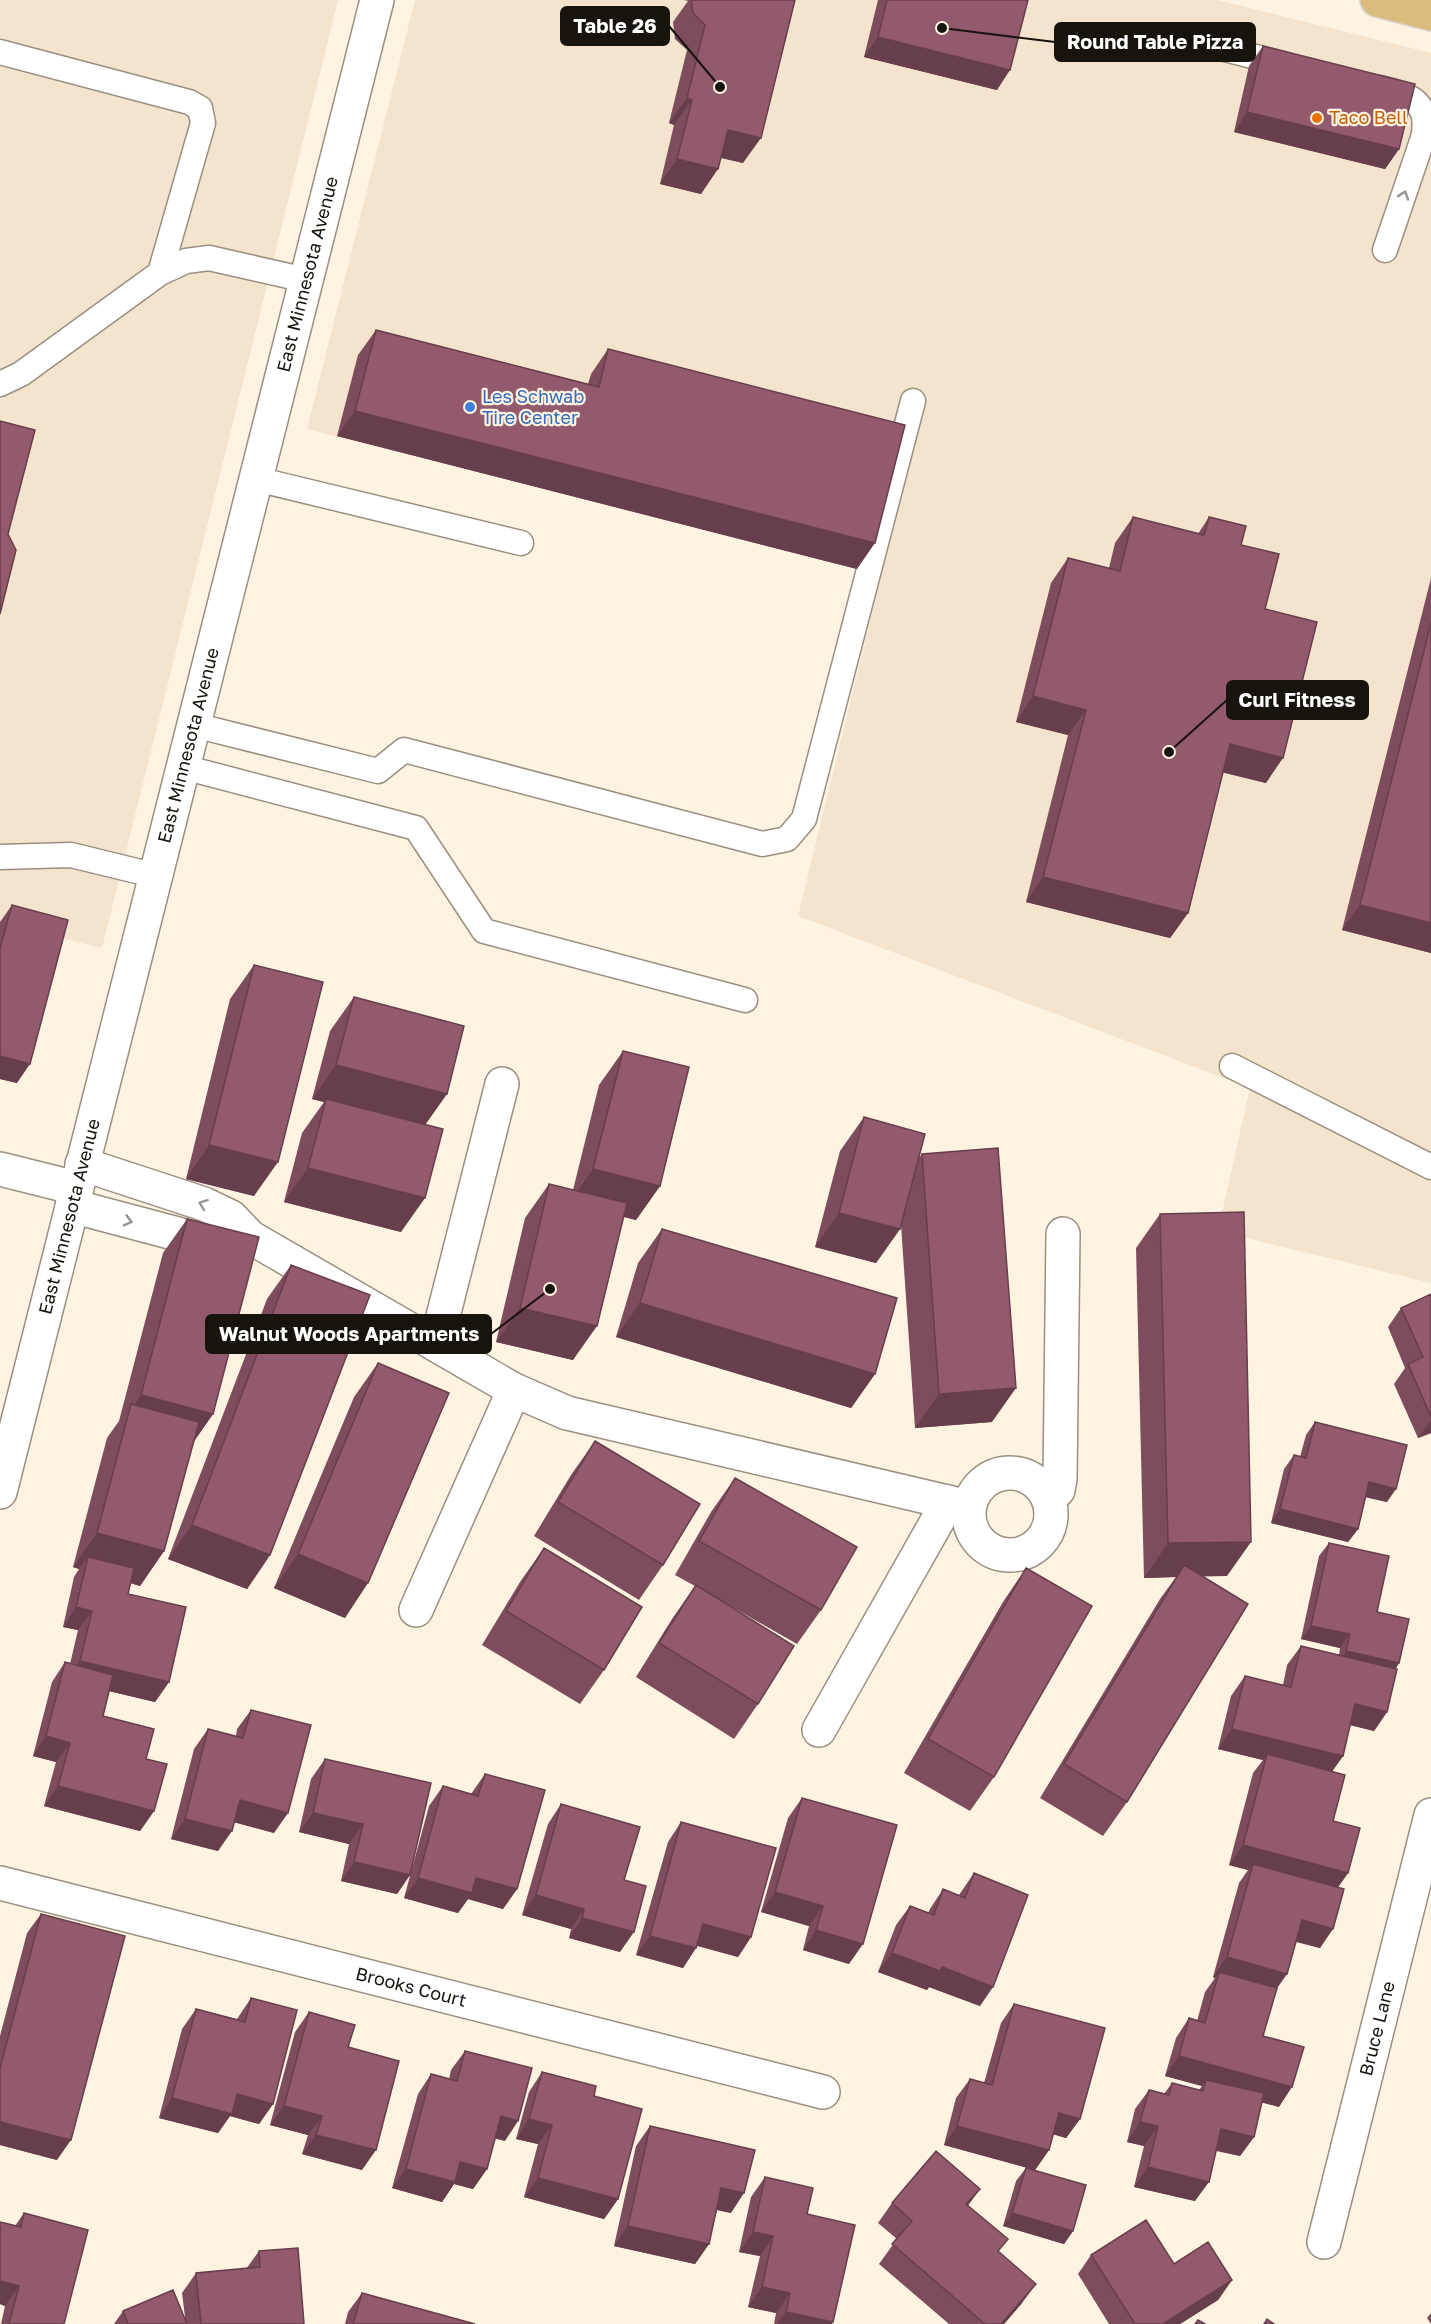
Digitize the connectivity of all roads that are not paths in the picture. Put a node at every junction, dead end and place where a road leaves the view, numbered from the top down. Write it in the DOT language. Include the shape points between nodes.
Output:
graph roads {
  1 [pos="377,0"];
  2 [pos="1377,0"];
  3 [pos="1431,14"];
  4 [pos="1205,44"];
  5 [pos="0,52"];
  6 [pos="1304,69"];
  7 [pos="1360,82"];
  8 [pos="1385,250"];
  9 [pos="160,273"];
  10 [pos="306,280"];
  11 [pos="0,384"];
  12 [pos="913,401"];
  13 [pos="256,479"];
  14 [pos="521,543"];
  15 [pos="195,724"];
  16 [pos="183,767"];
  17 [pos="0,857"];
  18 [pos="157,876"];
  19 [pos="745,1000"];
  20 [pos="1232,1066"];
  21 [pos="502,1084"];
  22 [pos="1431,1167"];
  23 [pos="0,1169"];
  24 [pos="77,1186"];
  25 [pos="1063,1234"];
  26 [pos="250,1237"];
  27 [pos="436,1344"];
  28 [pos="514,1390"];
  29 [pos="0,1492"];
  30 [pos="1048,1499"];
  31 [pos="959,1505"];
  32 [pos="416,1610"];
  33 [pos="819,1730"];
  34 [pos="1431,1815"];
  35 [pos="0,1883"];
  36 [pos="824,2092"];
  37 [pos="1324,2242"];
  1 -- 10 [label="street, East Minnesota Avenue"];
  2 -- 3 [label="main road"];
  4 -- 6 [label="lane"];
  5 -- 9 [label="lane" via="200,108 203,123"];
  8 -- 7 [label="lane, one-way" via="1423,138 1425,116 1410,96"];
  9 -- 10 [label="lane" via="186,261 209,258"];
  9 -- 11 [label="lane" via="21,374"];
  10 -- 13 [label="street, East Minnesota Avenue"];
  12 -- 15 [label="lane" via="804,819 787,839 762,844 404,750 378,771"];
  13 -- 14 [label="lane"];
  13 -- 15 [label="street, East Minnesota Avenue"];
  15 -- 16 [label="street, East Minnesota Avenue"];
  16 -- 18 [label="street, East Minnesota Avenue"];
  16 -- 19 [label="lane" via="416,828 484,931"];
  17 -- 18 [label="lane" via="71,855"];
  18 -- 24 [label="street, East Minnesota Avenue"];
  20 -- 22 [label="lane"];
  21 -- 27 [label="street"];
  23 -- 24 [label="street"];
  26 -- 24 [label="street, one-way" via="231,1217 204,1204"];
  24 -- 26 [label="street, one-way" via="222,1246"];
  24 -- 29 [label="street, East Minnesota Avenue"];
  25 -- 30 [label="street" via="1060,1479 1058,1490"];
  26 -- 27 [label="street"];
  27 -- 28 [label="street"];
  28 -- 31 [label="street" via="567,1413"];
  28 -- 32 [label="street"];
  30 -- 31 [label="street" via="1032,1479 1006,1473 982,1483"];
  30 -- 31 [label="street" via="1052,1512 1044,1537 1034,1547 1009,1555 995,1553 983,1545"];
  31 -- 33 [label="street"];
  34 -- 37 [label="street, Bruce Lane"];
  35 -- 36 [label="street, Brooks Court"];
}
